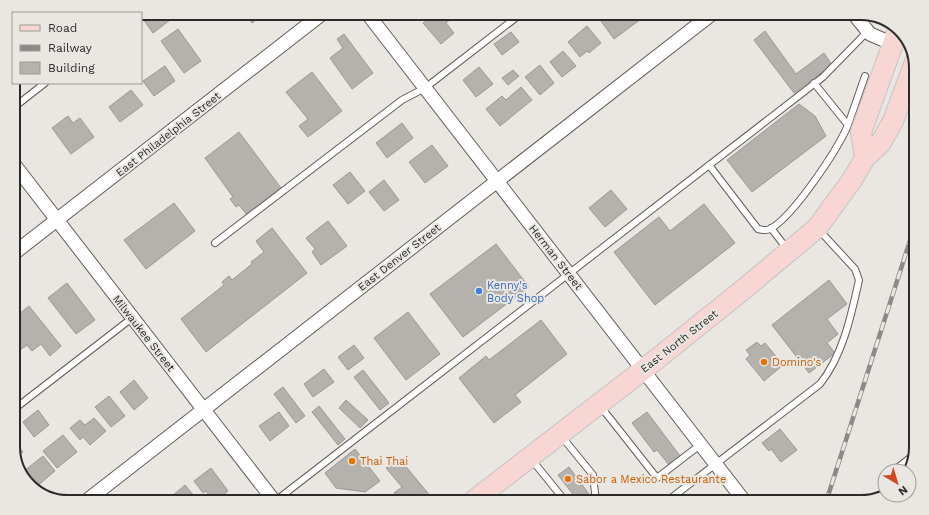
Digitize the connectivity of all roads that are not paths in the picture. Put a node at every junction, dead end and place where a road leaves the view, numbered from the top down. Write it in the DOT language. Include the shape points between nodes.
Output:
graph roads {
  1 [pos="314,20"];
  2 [pos="372,20"];
  3 [pos="513,20"];
  4 [pos="704,20"];
  5 [pos="859,20"];
  6 [pos="868,31"];
  7 [pos="895,37"];
  8 [pos="865,76"];
  9 [pos="909,78"];
  10 [pos="44,84"];
  11 [pos="814,84"];
  12 [pos="425,88"];
  13 [pos="20,103"];
  14 [pos="848,125"];
  15 [pos="880,144"];
  16 [pos="865,158"];
  17 [pos="709,165"];
  18 [pos="20,172"];
  19 [pos="497,181"];
  20 [pos="57,220"];
  21 [pos="771,228"];
  22 [pos="817,228"];
  23 [pos="215,243"];
  24 [pos="20,249"];
  25 [pos="789,252"];
  26 [pos="568,274"];
  27 [pos="132,318"];
  28 [pos="643,370"];
  29 [pos="598,404"];
  30 [pos="20,405"];
  31 [pos="203,410"];
  32 [pos="560,434"];
  33 [pos="700,445"];
  34 [pos="530,457"];
  35 [pos="715,464"];
  36 [pos="94,495"];
  37 [pos="270,495"];
  38 [pos="284,495"];
  39 [pos="481,495"];
  40 [pos="560,495"];
  41 [pos="595,495"];
  42 [pos="675,495"];
  43 [pos="739,495"];
  1 -- 20 [label="street, East Philadelphia Street"];
  2 -- 12 [label="street, Herman Street"];
  3 -- 12 [label="lane"];
  4 -- 19 [label="street, East Denver Street"];
  5 -- 6 [label="street"];
  6 -- 7 [label="street" via="870,34"];
  6 -- 11 [label="lane"];
  7 -- 15 [label="main road" via="903,51 904,64"];
  7 -- 16 [label="main road" via="861,132"];
  8 -- 14 [label="lane"];
  9 -- 15 [label="main road, East North Street" via="893,121"];
  10 -- 13 [label="lane"];
  11 -- 14 [label="lane"];
  11 -- 17 [label="lane"];
  12 -- 19 [label="street, Herman Street"];
  12 -- 23 [label="lane" via="402,100"];
  14 -- 21 [label="lane" via="842,140 797,205"];
  15 -- 16 [label="main road, East North Street"];
  16 -- 22 [label="main road, East North Street"];
  17 -- 21 [label="lane" via="758,229"];
  17 -- 26 [label="lane"];
  18 -- 20 [label="street, Milwaukee Street"];
  19 -- 26 [label="street, Herman Street"];
  19 -- 31 [label="street, East Denver Street"];
  20 -- 24 [label="street, East Philadelphia Street"];
  20 -- 27 [label="street, Milwaukee Street"];
  21 -- 25 [label="lane"];
  22 -- 25 [label="main road, East North Street"];
  22 -- 35 [label="lane" via="858,274 854,302 838,353 820,384"];
  25 -- 28 [label="main road, East North Street"];
  26 -- 28 [label="street, Herman Street"];
  26 -- 38 [label="lane"];
  27 -- 30 [label="lane"];
  27 -- 31 [label="street, Milwaukee Street"];
  28 -- 29 [label="main road, East North Street"];
  28 -- 33 [label="street, Herman Street"];
  29 -- 32 [label="main road, East North Street"];
  29 -- 33 [label="lane" via="657,478"];
  31 -- 36 [label="street, East Denver Street"];
  31 -- 37 [label="street, Milwaukee Street"];
  32 -- 34 [label="main road, East North Street"];
  32 -- 41 [label="lane" via="593,475"];
  33 -- 35 [label="street, Herman Street"];
  34 -- 39 [label="main road, East North Street"];
  34 -- 40 [label="lane"];
  35 -- 42 [label="lane"];
  35 -- 43 [label="street, Herman Street"];
}
